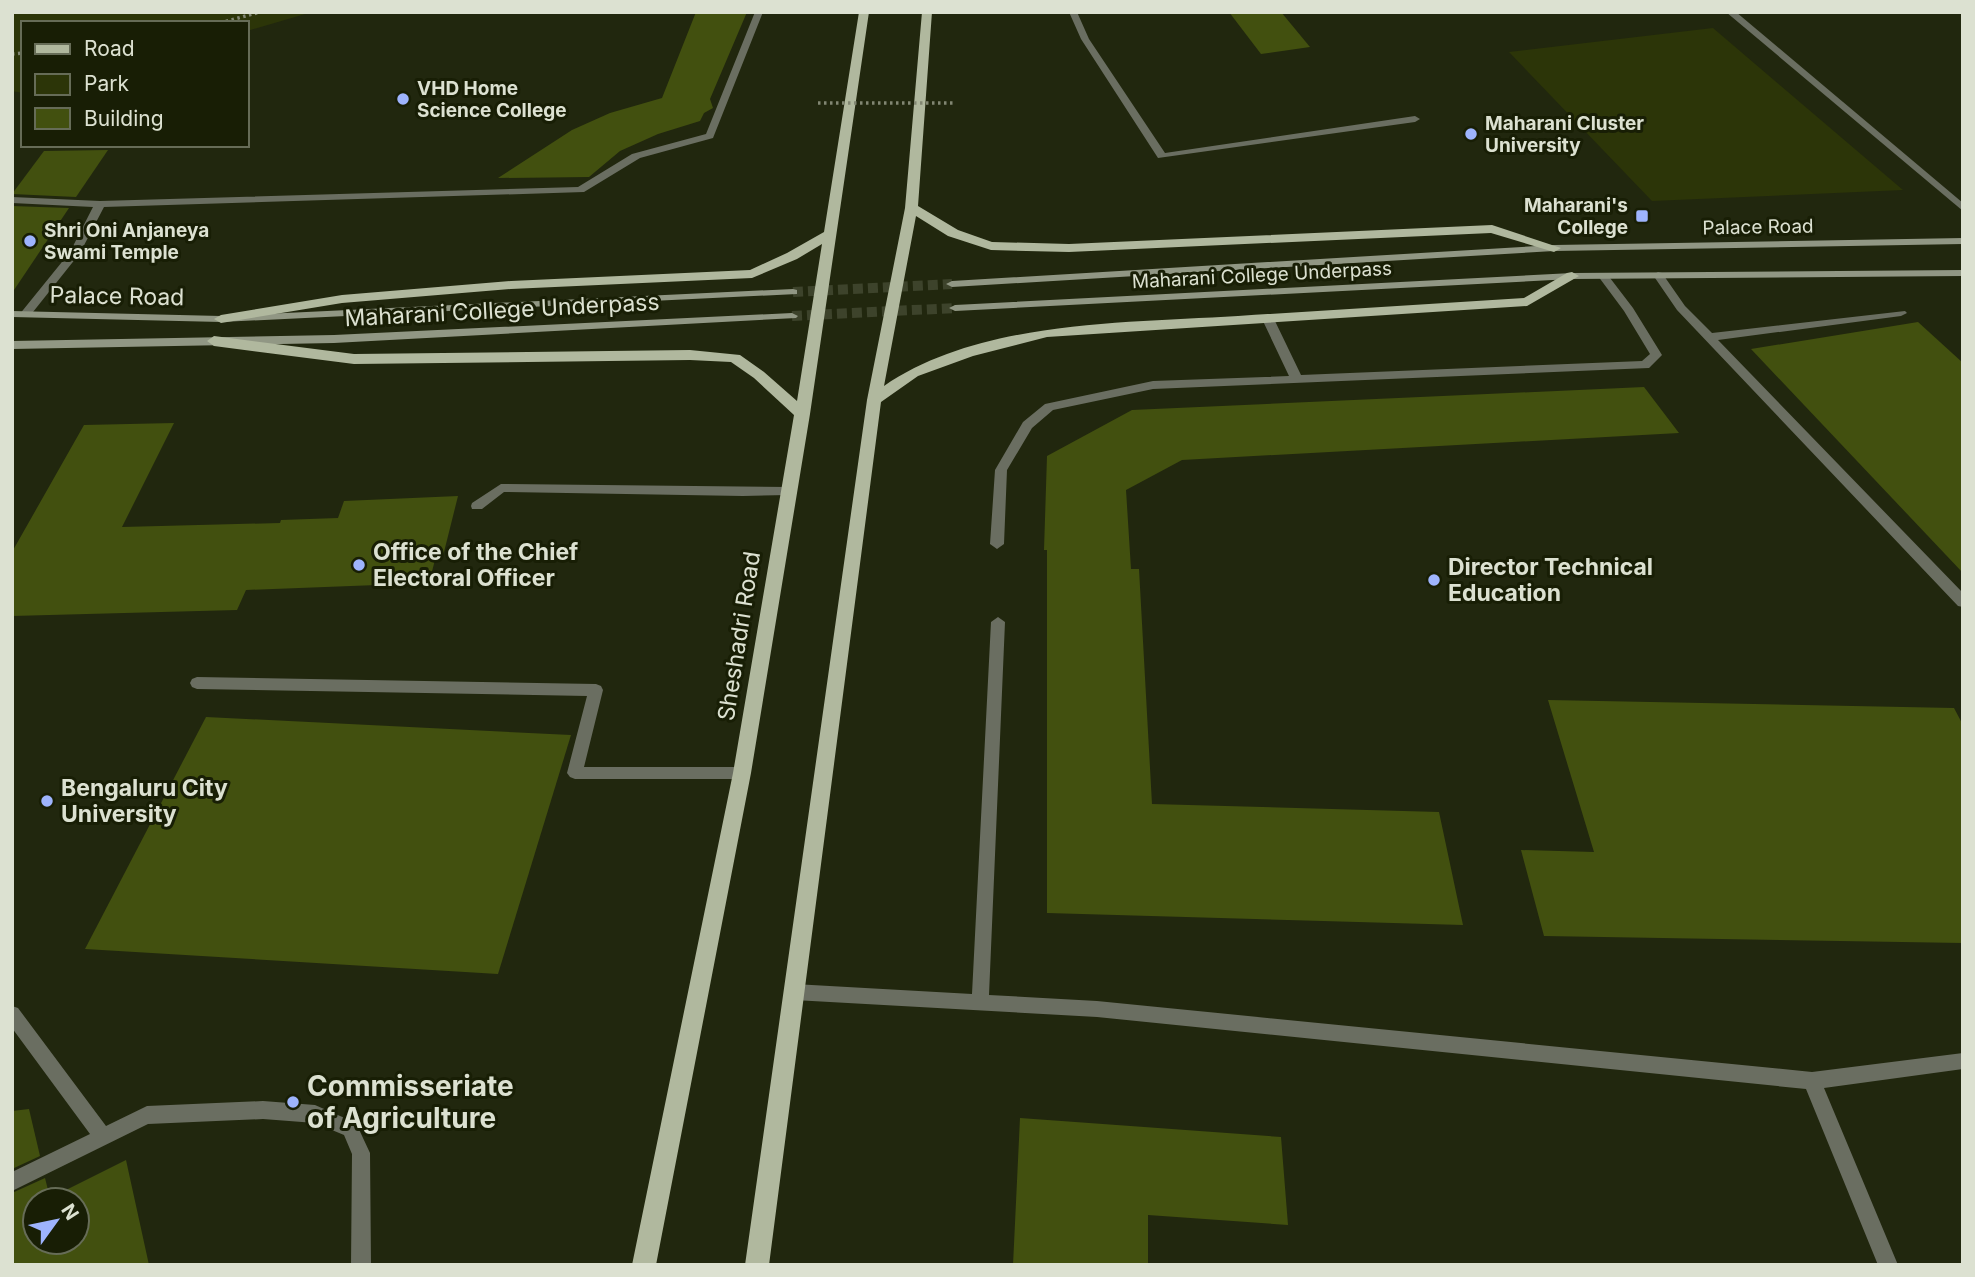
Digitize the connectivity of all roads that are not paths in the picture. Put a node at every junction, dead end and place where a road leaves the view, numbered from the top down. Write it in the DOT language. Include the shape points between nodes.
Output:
graph roads {
  1 [pos="759,12"];
  2 [pos="864,12"];
  3 [pos="927,12"];
  4 [pos="1073,12"];
  5 [pos="1730,12"];
  6 [pos="1415,119"];
  7 [pos="12,200"];
  8 [pos="100,205"];
  9 [pos="911,208"];
  10 [pos="1963,208"];
  11 [pos="829,234"];
  12 [pos="1963,241"];
  13 [pos="1554,248"];
  14 [pos="1963,273"];
  15 [pos="1658,275"];
  16 [pos="1572,276"];
  17 [pos="1603,276"];
  18 [pos="952,284"];
  19 [pos="793,292"];
  20 [pos="954,308"];
  21 [pos="1901,313"];
  22 [pos="12,314"];
  23 [pos="25,315"];
  24 [pos="792,316"];
  25 [pos="221,319"];
  26 [pos="1268,319"];
  27 [pos="1711,337"];
  28 [pos="214,341"];
  29 [pos="12,345"];
  30 [pos="1296,378"];
  31 [pos="874,400"];
  32 [pos="802,414"];
  33 [pos="788,491"];
  34 [pos="477,506"];
  35 [pos="997,544"];
  36 [pos="1963,602"];
  37 [pos="998,622"];
  38 [pos="197,683"];
  39 [pos="742,773"];
  40 [pos="794,992"];
  41 [pos="980,1002"];
  42 [pos="12,1014"];
  43 [pos="1963,1061"];
  44 [pos="1812,1081"];
  45 [pos="103,1136"];
  46 [pos="12,1182"];
  47 [pos="361,1265"];
  48 [pos="644,1265"];
  49 [pos="757,1265"];
  50 [pos="1888,1265"];
  1 -- 8 [label="lane" via="710,136 636,156 580,190"];
  2 -- 11 [label="main road, Sheshadri Road"];
  3 -- 9 [label="main road"];
  4 -- 6 [label="lane" via="1085,40 1162,156"];
  5 -- 10 [label="lane"];
  7 -- 8 [label="lane"];
  8 -- 23 [label="lane" via="75,253"];
  9 -- 13 [label="main road" via="953,233 991,246 1069,248 1492,229"];
  9 -- 31 [label="main road"];
  11 -- 25 [label="main road" via="752,274 511,285 342,299"];
  11 -- 32 [label="main road, Sheshadri Road"];
  12 -- 13 [label="main road, Palace Road"];
  13 -- 18 [label="main road, Maharani College Underpass"];
  14 -- 15 [label="main road"];
  15 -- 17 [label="main road"];
  15 -- 27 [label="lane" via="1681,308"];
  16 -- 17 [label="main road"];
  16 -- 20 [label="main road, Maharani College Underpass"];
  16 -- 26 [label="main road" via="1527,302"];
  17 -- 30 [label="lane" via="1656,355 1645,365"];
  19 -- 25 [label="main road, Maharani College Underpass"];
  21 -- 27 [label="lane"];
  22 -- 23 [label="main road, Palace Road"];
  23 -- 25 [label="main road, Palace Road"];
  24 -- 28 [label="main road, Maharani College Underpass"];
  26 -- 30 [label="lane"];
  26 -- 31 [label="main road" via="1047,333 913,373"];
  27 -- 36 [label="lane"];
  28 -- 29 [label="main road, Palace Road"];
  28 -- 32 [label="main road" via="354,359 735,358"];
  30 -- 35 [label="lane" via="1153,386 1049,407 1027,425 1001,470"];
  31 -- 40 [label="main road"];
  32 -- 33 [label="main road, Sheshadri Road"];
  33 -- 34 [label="lane" via="501,488"];
  33 -- 39 [label="main road, Sheshadri Road"];
  37 -- 41 [label="lane"];
  38 -- 39 [label="lane" via="596,690 575,773"];
  39 -- 48 [label="main road, Sheshadri Road"];
  40 -- 41 [label="lane"];
  40 -- 49 [label="main road"];
  41 -- 44 [label="lane" via="1097,1009"];
  42 -- 45 [label="lane"];
  43 -- 44 [label="lane"];
  44 -- 50 [label="lane"];
  45 -- 46 [label="lane"];
  45 -- 47 [label="lane" via="147,1115 263,1110 315,1114 349,1129 361,1153"];
}
